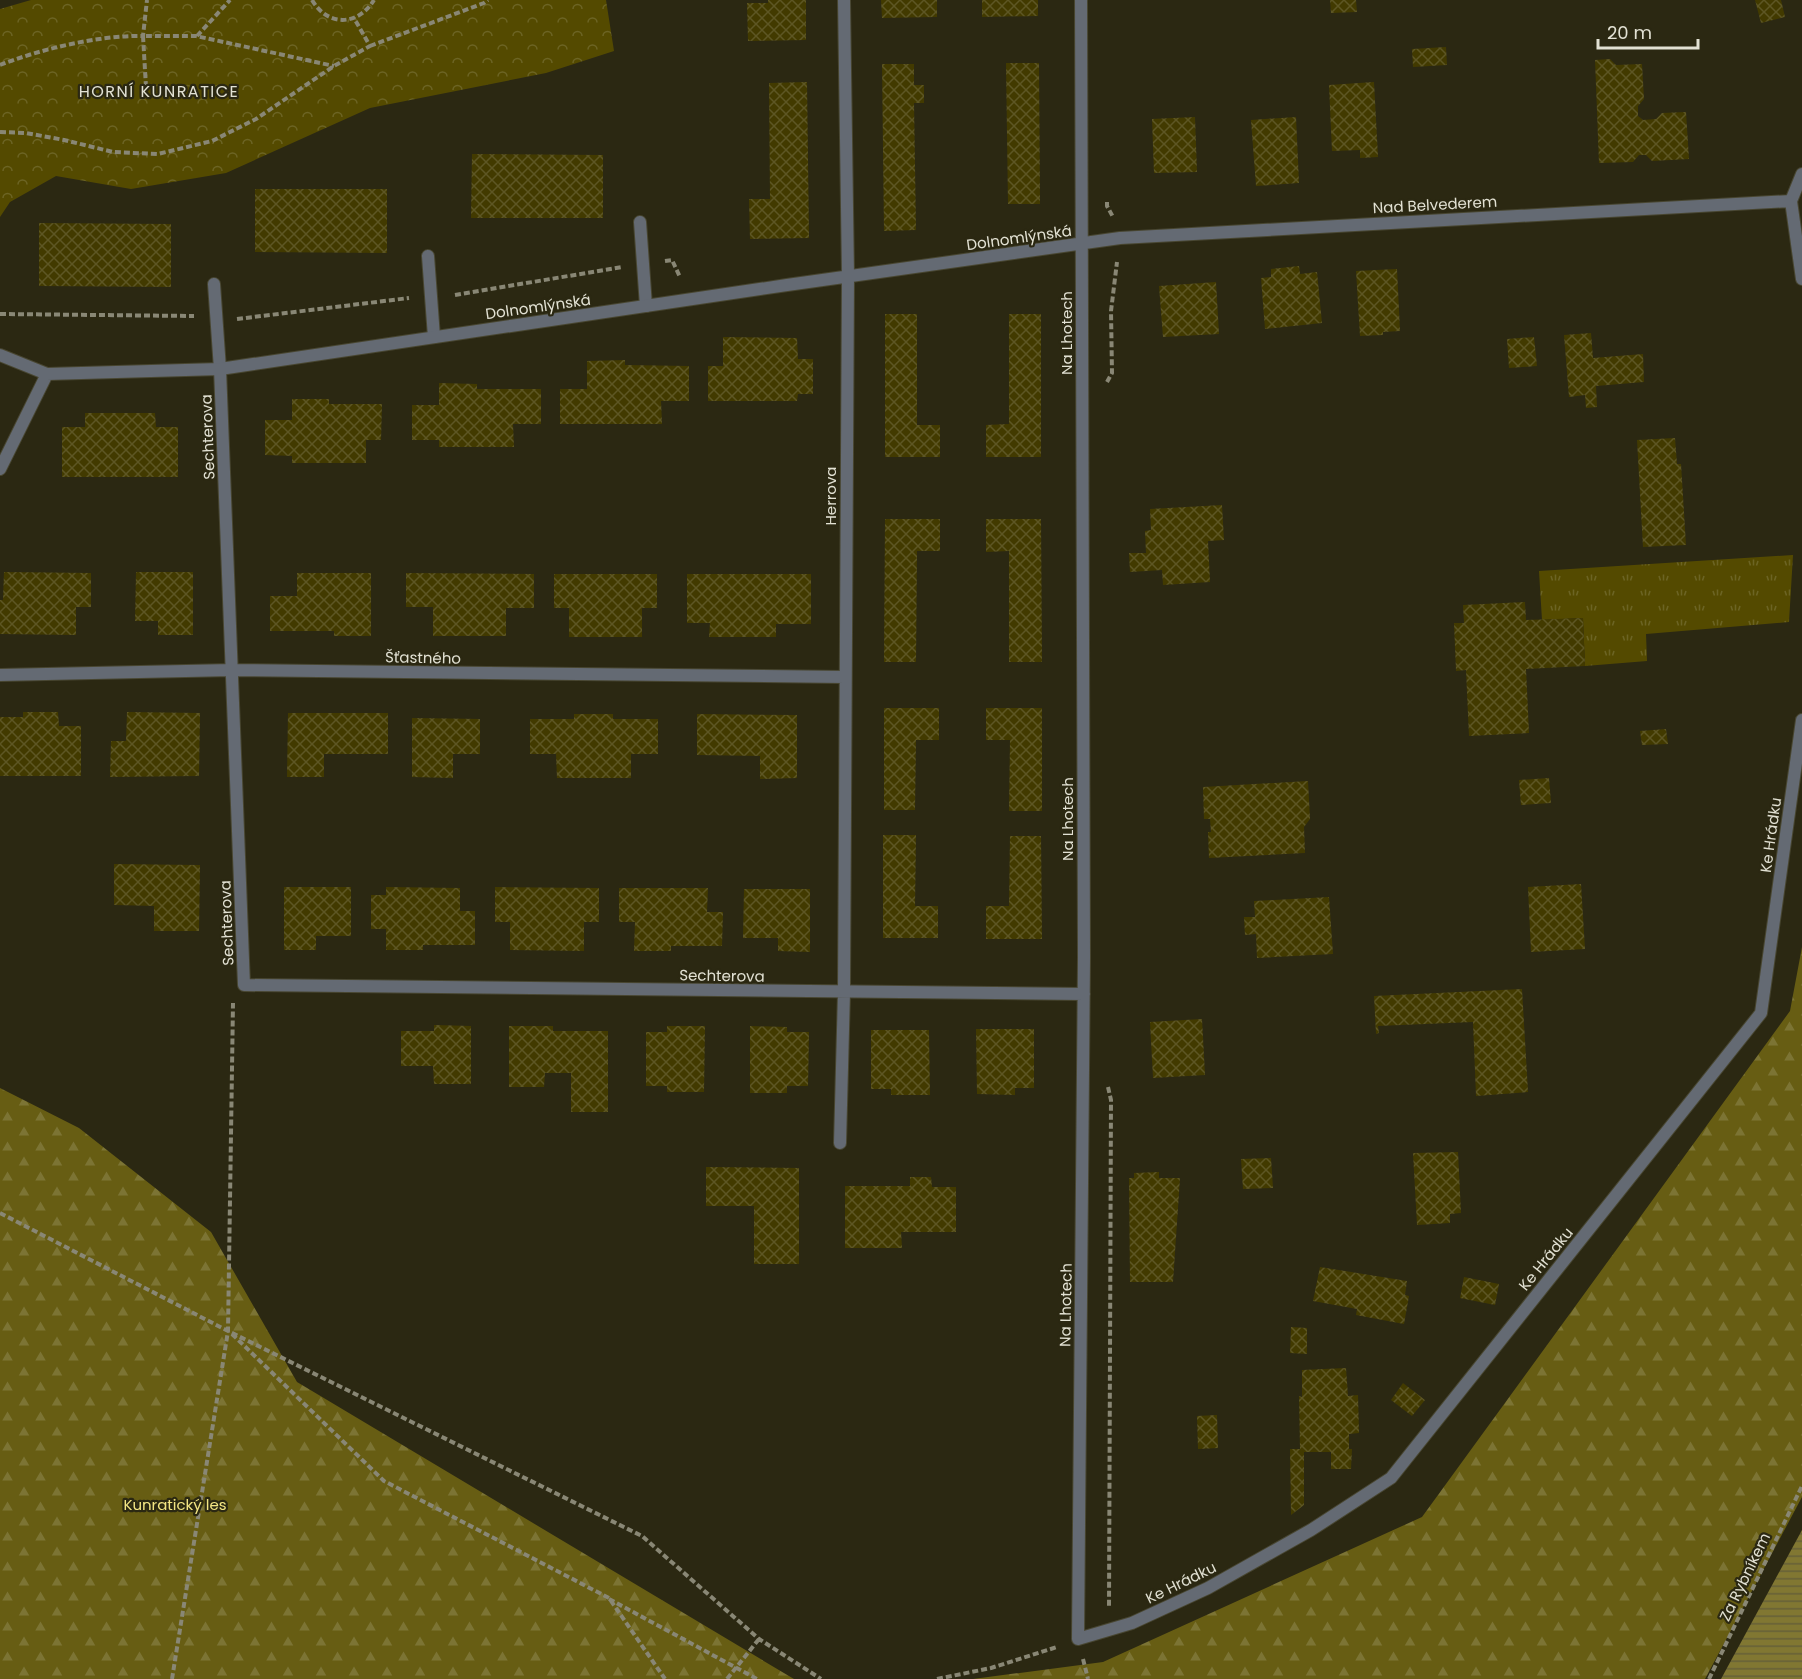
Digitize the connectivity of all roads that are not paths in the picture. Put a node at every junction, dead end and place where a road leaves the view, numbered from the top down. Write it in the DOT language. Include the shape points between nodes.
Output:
graph roads {
  1 [pos="844,0"];
  2 [pos="1082,0"];
  3 [pos="1802,174"];
  4 [pos="1791,201"];
  5 [pos="640,222"];
  6 [pos="1081,244"];
  7 [pos="428,256"];
  8 [pos="848,276"];
  9 [pos="1802,279"];
  10 [pos="214,284"];
  11 [pos="646,306"];
  12 [pos="434,337"];
  13 [pos="0,355"];
  14 [pos="220,369"];
  15 [pos="47,374"];
  16 [pos="0,469"];
  17 [pos="232,670"];
  18 [pos="0,675"];
  19 [pos="845,677"];
  20 [pos="1802,720"];
  21 [pos="844,992"];
  22 [pos="1084,994"];
  23 [pos="840,1143"];
  24 [pos="1078,1639"];
  1 -- 8 [label="street, Herrova"];
  2 -- 6 [label="street, Na Lhotech"];
  3 -- 4 [label="street"];
  4 -- 6 [label="street, Nad Belvederem" via="1119,238"];
  4 -- 9 [label="street"];
  5 -- 11 [label="street"];
  6 -- 8 [label="street, Dolnomlýnská"];
  6 -- 22 [label="street, Na Lhotech"];
  7 -- 12 [label="street"];
  8 -- 11 [label="street, Dolnomlýnská"];
  8 -- 19 [label="street, Herrova"];
  10 -- 14 [label="street, Sechterova"];
  11 -- 12 [label="street, Dolnomlýnská"];
  12 -- 14 [label="street, Dolnomlýnská"];
  13 -- 15 [label="street, Dolnomlýnská"];
  14 -- 15 [label="street, Dolnomlýnská"];
  14 -- 17 [label="street, Sechterova"];
  15 -- 16 [label="street"];
  17 -- 18 [label="street, Šťastného"];
  17 -- 19 [label="street, Šťastného"];
  17 -- 21 [label="street, Sechterova" via="244,985"];
  19 -- 21 [label="street, Herrova"];
  20 -- 24 [label="street, Ke Hrádku" via="1761,1012 1754,1022 1391,1478 1311,1530 1208,1588 1132,1623"];
  21 -- 22 [label="street, Sechterova"];
  21 -- 23 [label="street"];
  22 -- 24 [label="street, Na Lhotech"];
}
